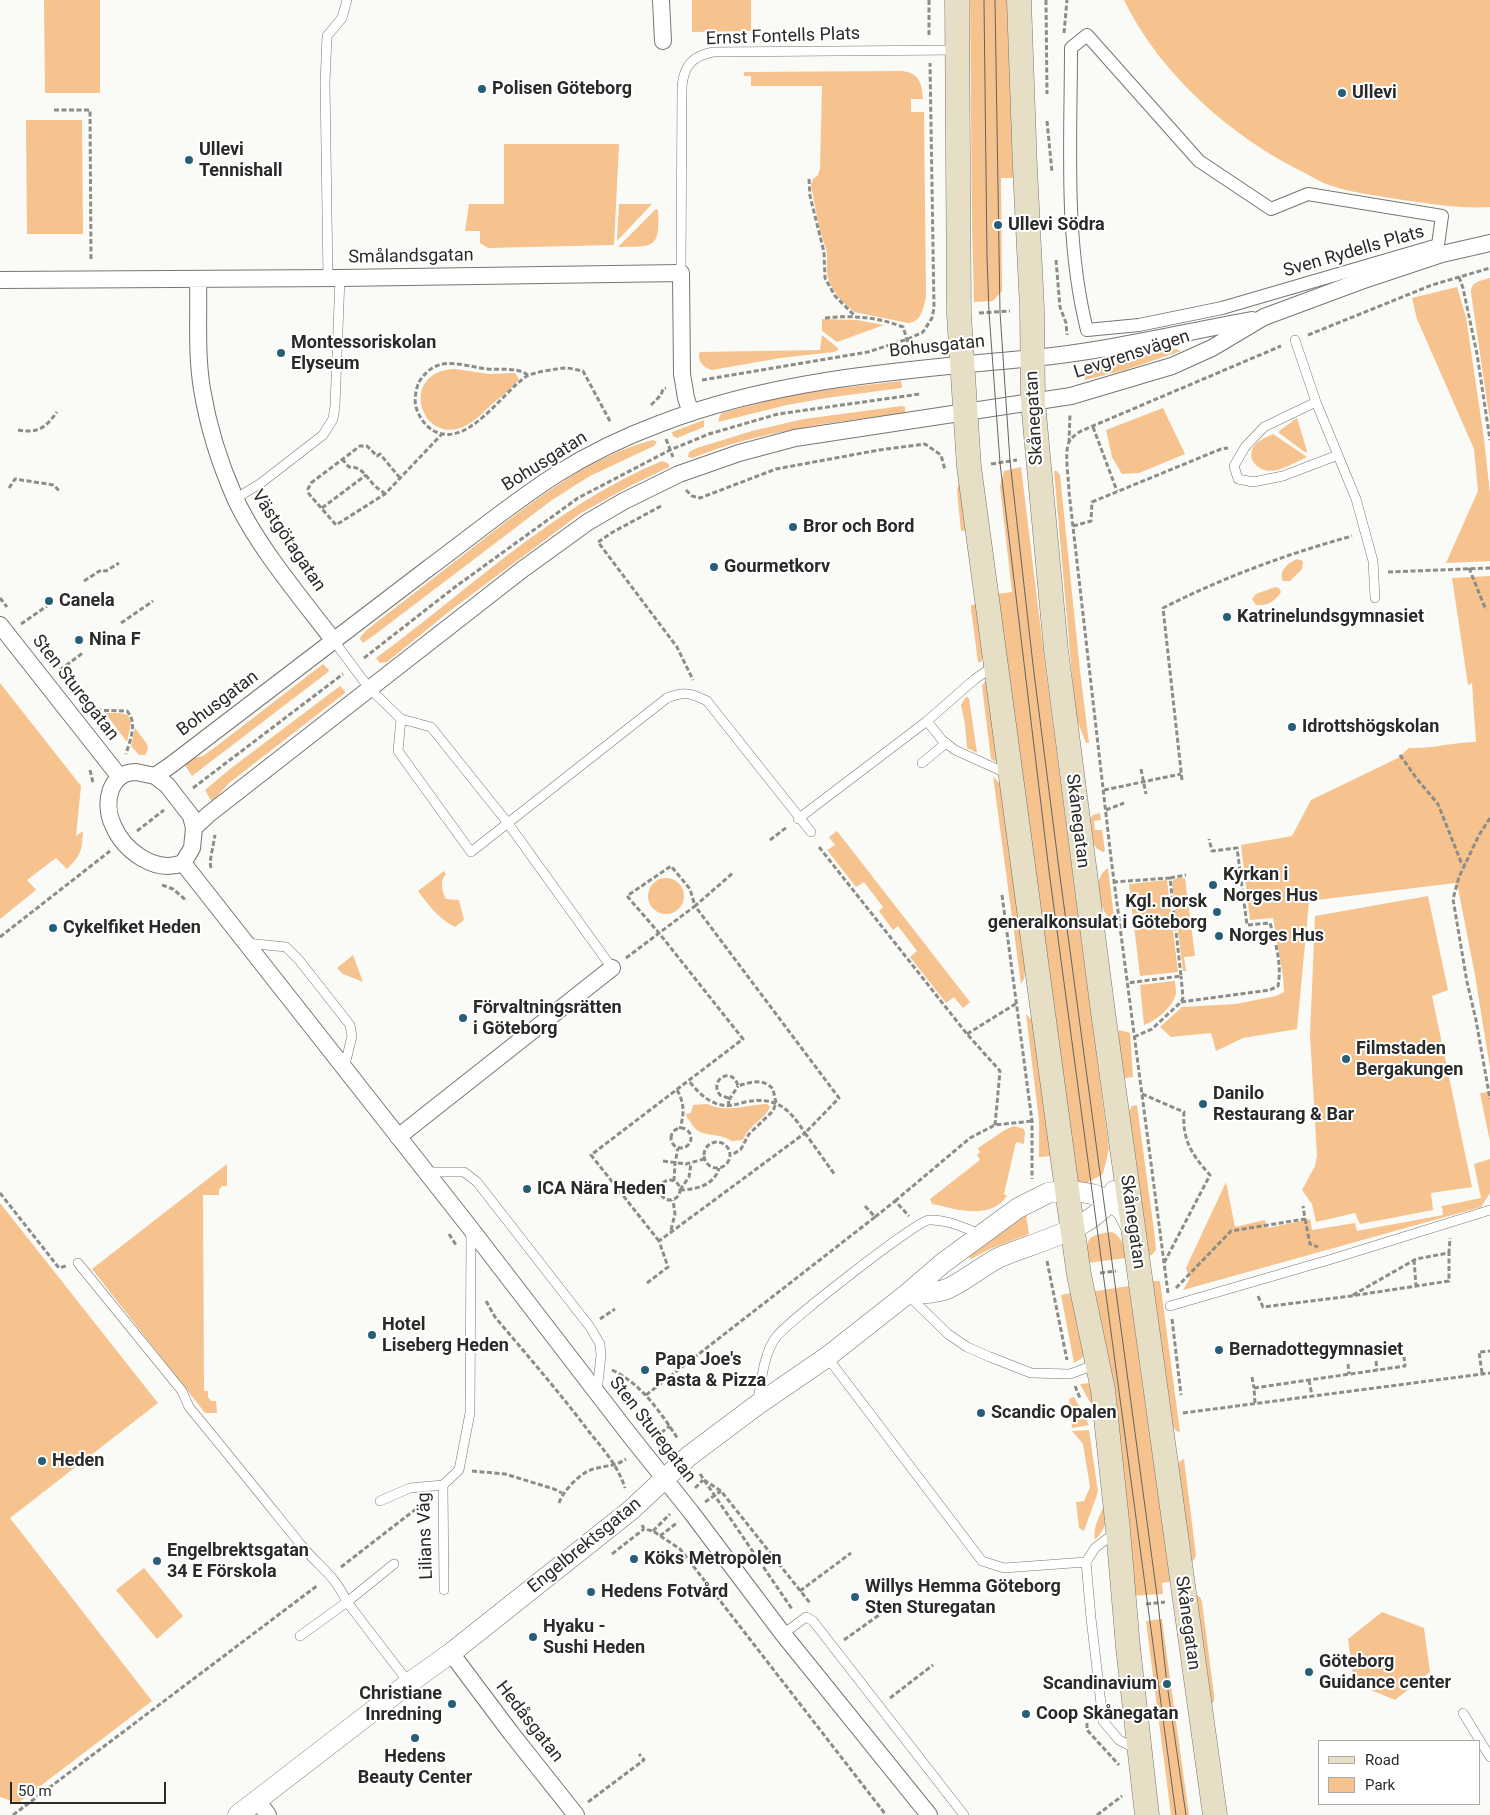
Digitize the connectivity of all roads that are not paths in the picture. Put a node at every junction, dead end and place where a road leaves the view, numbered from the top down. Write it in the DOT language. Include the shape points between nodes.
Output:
graph roads {
  1 [pos="347,0"];
  2 [pos="662,0"];
  3 [pos="957,0"];
  4 [pos="1019,0"];
  5 [pos="663,41"];
  6 [pos="957,50"];
  7 [pos="1490,242"];
  8 [pos="681,273"];
  9 [pos="330,278"];
  10 [pos="0,280"];
  11 [pos="198,280"];
  12 [pos="1081,304"];
  13 [pos="1264,317"];
  14 [pos="1295,340"];
  15 [pos="1032,358"];
  16 [pos="962,364"];
  17 [pos="1033,402"];
  18 [pos="1316,402"];
  19 [pos="691,413"];
  20 [pos="964,413"];
  21 [pos="1338,455"];
  22 [pos="235,499"];
  23 [pos="1375,598"];
  24 [pos="0,625"];
  25 [pos="334,641"];
  26 [pos="996,665"];
  27 [pos="369,688"];
  28 [pos="401,720"];
  29 [pos="927,720"];
  30 [pos="946,743"];
  31 [pos="922,763"];
  32 [pos="119,776"];
  33 [pos="155,776"];
  34 [pos="1011,776"];
  35 [pos="798,819"];
  36 [pos="507,822"];
  37 [pos="194,828"];
  38 [pos="811,832"];
  39 [pos="184,863"];
  40 [pos="246,943"];
  41 [pos="612,968"];
  42 [pos="344,1069"];
  43 [pos="398,1137"];
  44 [pos="1124,1164"];
  45 [pos="425,1172"];
  46 [pos="1067,1190"];
  47 [pos="1111,1201"];
  48 [pos="1490,1210"];
  49 [pos="471,1229"];
  50 [pos="1073,1229"];
  51 [pos="1134,1233"];
  52 [pos="983,1235"];
  53 [pos="78,1263"];
  54 [pos="907,1294"];
  55 [pos="1170,1306"];
  56 [pos="826,1357"];
  57 [pos="1097,1364"];
  58 [pos="597,1392"];
  59 [pos="757,1405"];
  60 [pos="665,1480"];
  61 [pos="444,1485"];
  62 [pos="380,1501"];
  63 [pos="1118,1530"];
  64 [pos="1086,1562"];
  65 [pos="394,1564"];
  66 [pos="444,1590"];
  67 [pos="347,1602"];
  68 [pos="783,1634"];
  69 [pos="300,1636"];
  70 [pos="452,1653"];
  71 [pos="409,1683"];
  72 [pos="1463,1713"];
  73 [pos="1480,1740"];
  74 [pos="1480,1741"];
  75 [pos="1138,1750"];
  76 [pos="1490,1757"];
  77 [pos="262,1807"];
  78 [pos="579,1811"];
  79 [pos="238,1815"];
  80 [pos="929,1815"];
  81 [pos="964,1815"];
  82 [pos="1148,1815"];
  83 [pos="1215,1815"];
  1 -- 9 [label="lane" via="342,18 328,36 325,83"];
  2 -- 5 [label="street"];
  3 -- 6 [label="main road"];
  4 -- 15 [label="main road, Skånegatan"];
  6 -- 8 [label="lane, Ernst Fontells Plats" via="722,52 696,57 686,68 682,86"];
  6 -- 16 [label="main road"];
  7 -- 13 [label="street, Levgrensvägen" via="1442,254"];
  8 -- 9 [label="street, Smålandsgatan"];
  8 -- 19 [label="street" via="682,374"];
  9 -- 11 [label="street, Smålandsgatan"];
  9 -- 22 [label="lane" via="336,406 333,419 323,435"];
  10 -- 11 [label="street, Smålandsgatan"];
  11 -- 22 [label="street, Västgötagatan" via="202,388 210,425"];
  12 -- 12 [label="street, Sven Rydells Plats" via="1087,330 1139,325 1222,308 1438,245 1442,216 1308,194 1271,209 1199,161 1087,35 1071,48 1070,212"];
  13 -- 15 [label="street, Levgrensvägen" via="1069,354"];
  13 -- 17 [label="street, Levgrensvägen" via="1212,348 1172,366 1071,396"];
  14 -- 18 [label="lane"];
  15 -- 16 [label="street, Bohusgatan"];
  15 -- 17 [label="main road, Skånegatan"];
  16 -- 19 [label="street, Bohusgatan" via="820,382 767,392"];
  16 -- 20 [label="main road"];
  17 -- 20 [label="street"];
  17 -- 44 [label="main road, Skånegatan" via="1058,669"];
  18 -- 21 [label="lane"];
  18 -- 21 [label="lane" via="1264,426 1234,466 1238,478 1253,482 1283,476"];
  19 -- 25 [label="street, Bohusgatan" via="618,441 554,476"];
  20 -- 26 [label="main road"];
  20 -- 27 [label="street" via="795,438 679,474 588,522"];
  21 -- 23 [label="lane" via="1356,499 1373,561"];
  22 -- 25 [label="street, Västgötagatan" via="278,567"];
  24 -- 32 [label="street, Sten Sturegatan"];
  25 -- 27 [label="lane"];
  25 -- 33 [label="street, Bohusgatan"];
  26 -- 29 [label="lane"];
  26 -- 34 [label="main road"];
  27 -- 28 [label="lane"];
  27 -- 37 [label="street"];
  28 -- 36 [label="lane" via="431,728"];
  28 -- 36 [label="lane" via="398,751 471,852"];
  29 -- 30 [label="lane"];
  29 -- 35 [label="lane"];
  30 -- 31 [label="lane"];
  30 -- 34 [label="lane"];
  32 -- 33 [label="street" via="130,772"];
  32 -- 39 [label="street" via="112,787 108,809 113,826 124,841 140,858 152,863 174,866"];
  33 -- 37 [label="street" via="179,798 192,816"];
  34 -- 46 [label="main road"];
  35 -- 36 [label="lane" via="707,702 692,694 677,694 667,698"];
  35 -- 38 [label="lane"];
  36 -- 41 [label="lane"];
  37 -- 39 [label="street" via="192,848"];
  39 -- 40 [label="street, Sten Sturegatan"];
  40 -- 42 [label="street, Sten Sturegatan"];
  40 -- 42 [label="lane" via="286,946 350,1024 352,1036"];
  41 -- 43 [label="street"];
  42 -- 43 [label="street, Sten Sturegatan"];
  43 -- 45 [label="street, Sten Sturegatan"];
  44 -- 47 [label="street"];
  44 -- 51 [label="main road, Skånegatan"];
  45 -- 49 [label="street, Sten Sturegatan"];
  45 -- 58 [label="lane" via="464,1172 477,1182 600,1344"];
  46 -- 47 [label="street, Engelbrektsgatan"];
  46 -- 50 [label="main road"];
  46 -- 52 [label="street, Engelbrektsgatan" via="1035,1198"];
  47 -- 50 [label="street"];
  47 -- 51 [label="street" via="1123,1211"];
  48 -- 55 [label="lane"];
  49 -- 58 [label="street, Sten Sturegatan"];
  49 -- 61 [label="lane" via="470,1412 459,1470"];
  50 -- 54 [label="street" via="997,1259 948,1288"];
  50 -- 57 [label="main road"];
  51 -- 83 [label="main road, Skånegatan"];
  52 -- 54 [label="street, Engelbrektsgatan"];
  52 -- 59 [label="lane" via="948,1222 927,1220 802,1312 776,1336 763,1370"];
  53 -- 67 [label="lane" via="182,1391 189,1407 308,1553 331,1575"];
  54 -- 56 [label="street, Engelbrektsgatan"];
  54 -- 57 [label="lane" via="948,1334 967,1347 1031,1373 1070,1374"];
  56 -- 59 [label="street, Engelbrektsgatan"];
  56 -- 64 [label="lane" via="982,1560 1004,1568"];
  57 -- 63 [label="main road" via="1103,1390"];
  58 -- 60 [label="street, Sten Sturegatan"];
  59 -- 60 [label="street, Engelbrektsgatan" via="689,1456"];
  60 -- 68 [label="street, Sten Sturegatan"];
  60 -- 70 [label="street, Engelbrektsgatan"];
  61 -- 62 [label="lane, Lilians Väg" via="410,1488"];
  61 -- 66 [label="lane, Lilians Väg"];
  63 -- 64 [label="lane" via="1094,1548"];
  63 -- 75 [label="main road"];
  64 -- 75 [label="lane" via="1103,1721 1119,1740"];
  65 -- 67 [label="lane"];
  67 -- 69 [label="lane"];
  67 -- 71 [label="lane"];
  68 -- 80 [label="street, Sten Sturegatan"];
  68 -- 81 [label="lane" via="799,1620 806,1617 813,1620"];
  70 -- 71 [label="street, Engelbrektsgatan"];
  70 -- 78 [label="street, Hedåsgatan" via="511,1733"];
  71 -- 77 [label="street, Engelbrektsgatan"];
  72 -- 73 [label="lane"];
  74 -- 76 [label="lane"];
  75 -- 82 [label="main road"];
  77 -- 79 [label="street, Engelbrektsgatan"];
}
